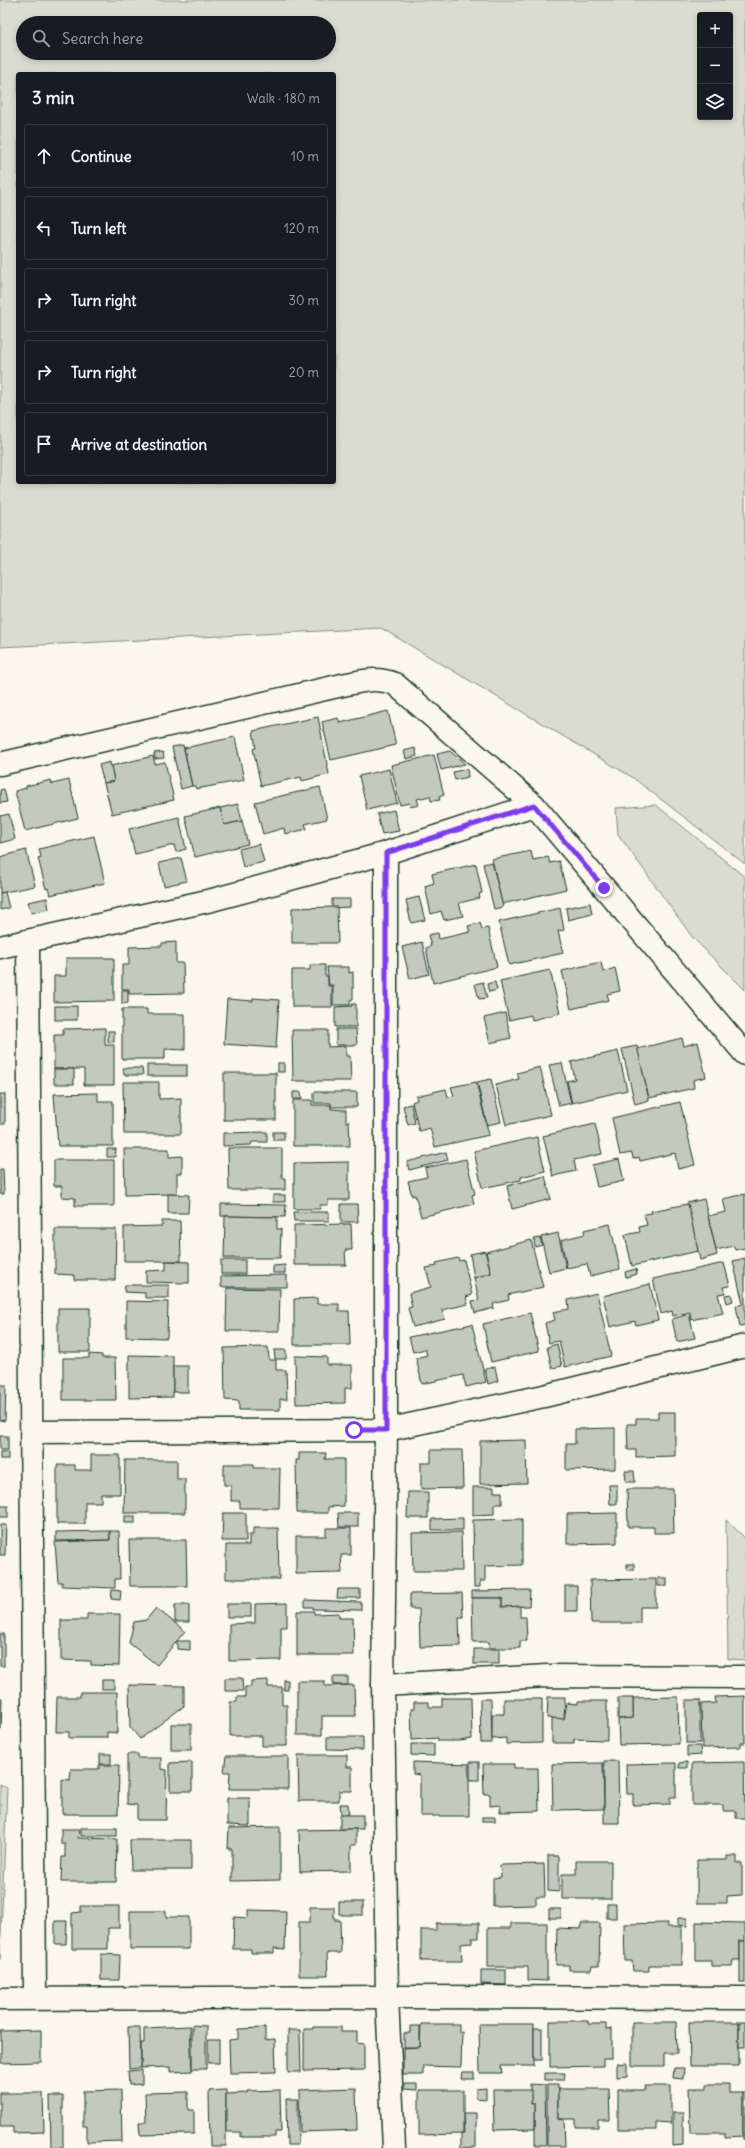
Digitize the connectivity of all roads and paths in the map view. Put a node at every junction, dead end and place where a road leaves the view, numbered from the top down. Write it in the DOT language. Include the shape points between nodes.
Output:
graph roads {
  1 [pos="0,764"];
  2 [pos="534,805"];
  3 [pos="386,853"];
  4 [pos="28,941"];
  5 [pos="0,947"];
  6 [pos="745,1054"];
  7 [pos="745,1346"];
  8 [pos="386,1430"];
  9 [pos="32,1432"];
  10 [pos="745,1677"];
  11 [pos="384,1685"];
  12 [pos="387,1996"];
  13 [pos="35,1998"];
  14 [pos="745,1998"];
  15 [pos="0,1999"];
  16 [pos="394,2148"];
  1 -- 2 [label="street" via="374,679 395,684"];
  2 -- 3 [label="street"];
  2 -- 6 [label="street"];
  3 -- 4 [label="street" via="212,900"];
  3 -- 8 [label="street"];
  4 -- 5 [label="street"];
  4 -- 9 [label="street"];
  7 -- 8 [label="street" via="544,1396"];
  8 -- 9 [label="street"];
  8 -- 11 [label="street"];
  9 -- 13 [label="street" via="36,1726"];
  10 -- 11 [label="street" via="547,1676"];
  11 -- 12 [label="street"];
  12 -- 13 [label="street"];
  12 -- 14 [label="street"];
  12 -- 16 [label="street"];
  13 -- 15 [label="street"];
}
